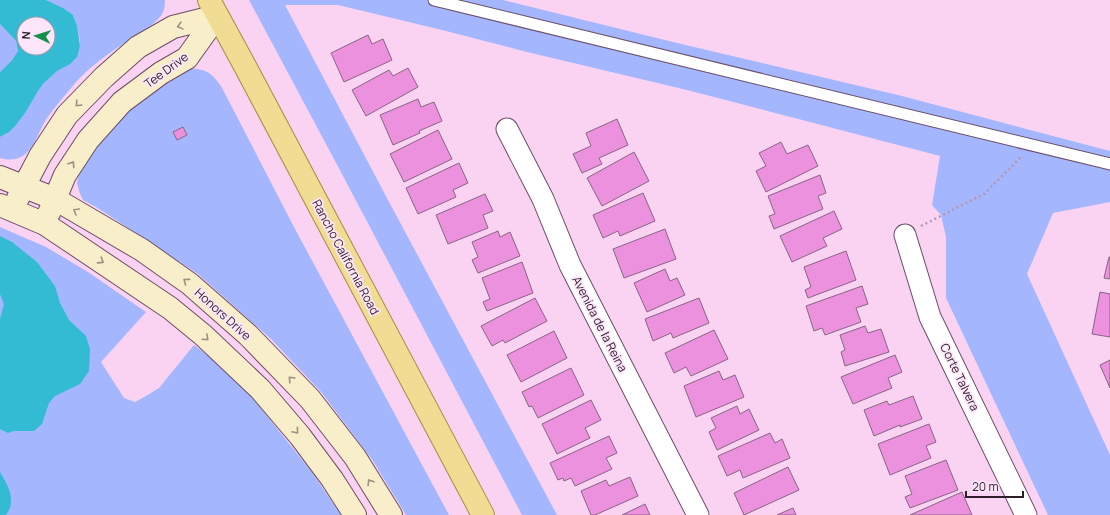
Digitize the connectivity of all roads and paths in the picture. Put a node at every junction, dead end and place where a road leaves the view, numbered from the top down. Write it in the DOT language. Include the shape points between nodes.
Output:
graph roads {
  1 [pos="434,0"];
  2 [pos="213,8"];
  3 [pos="507,129"];
  4 [pos="1033,146"];
  5 [pos="1110,164"];
  6 [pos="0,177"];
  7 [pos="24,186"];
  8 [pos="55,199"];
  9 [pos="6,208"];
  10 [pos="45,224"];
  11 [pos="905,235"];
  12 [pos="355,515"];
  13 [pos="391,515"];
  14 [pos="483,515"];
  15 [pos="698,515"];
  16 [pos="1026,515"];
  1 -- 4 [label="lane"];
  2 -- 7 [label="street, one-way" via="138,47 104,77 67,115"];
  8 -- 2 [label="street, Tee Drive, one-way" via="65,174 88,140 122,102 161,73 187,58"];
  2 -- 14 [label="main road, Rancho California Road"];
  3 -- 15 [label="street, Avenida de la Reina" via="543,199 570,265"];
  4 -- 5 [label="lane"];
  4 -- 11 [label="path" via="984,194"];
  6 -- 7 [label="street, Honors Drive"];
  7 -- 8 [label="street, Honors Drive"];
  7 -- 9 [label="street"];
  8 -- 10 [label="street, Tee Drive"];
  13 -- 8 [label="street, Honors Drive, one-way" via="355,457 310,399 248,335 184,280 142,250"];
  9 -- 10 [label="street"];
  10 -- 12 [label="street, one-way" via="170,308 209,340 260,389 300,436"];
  11 -- 16 [label="street, Corte Talvera" via="930,317"];
}
